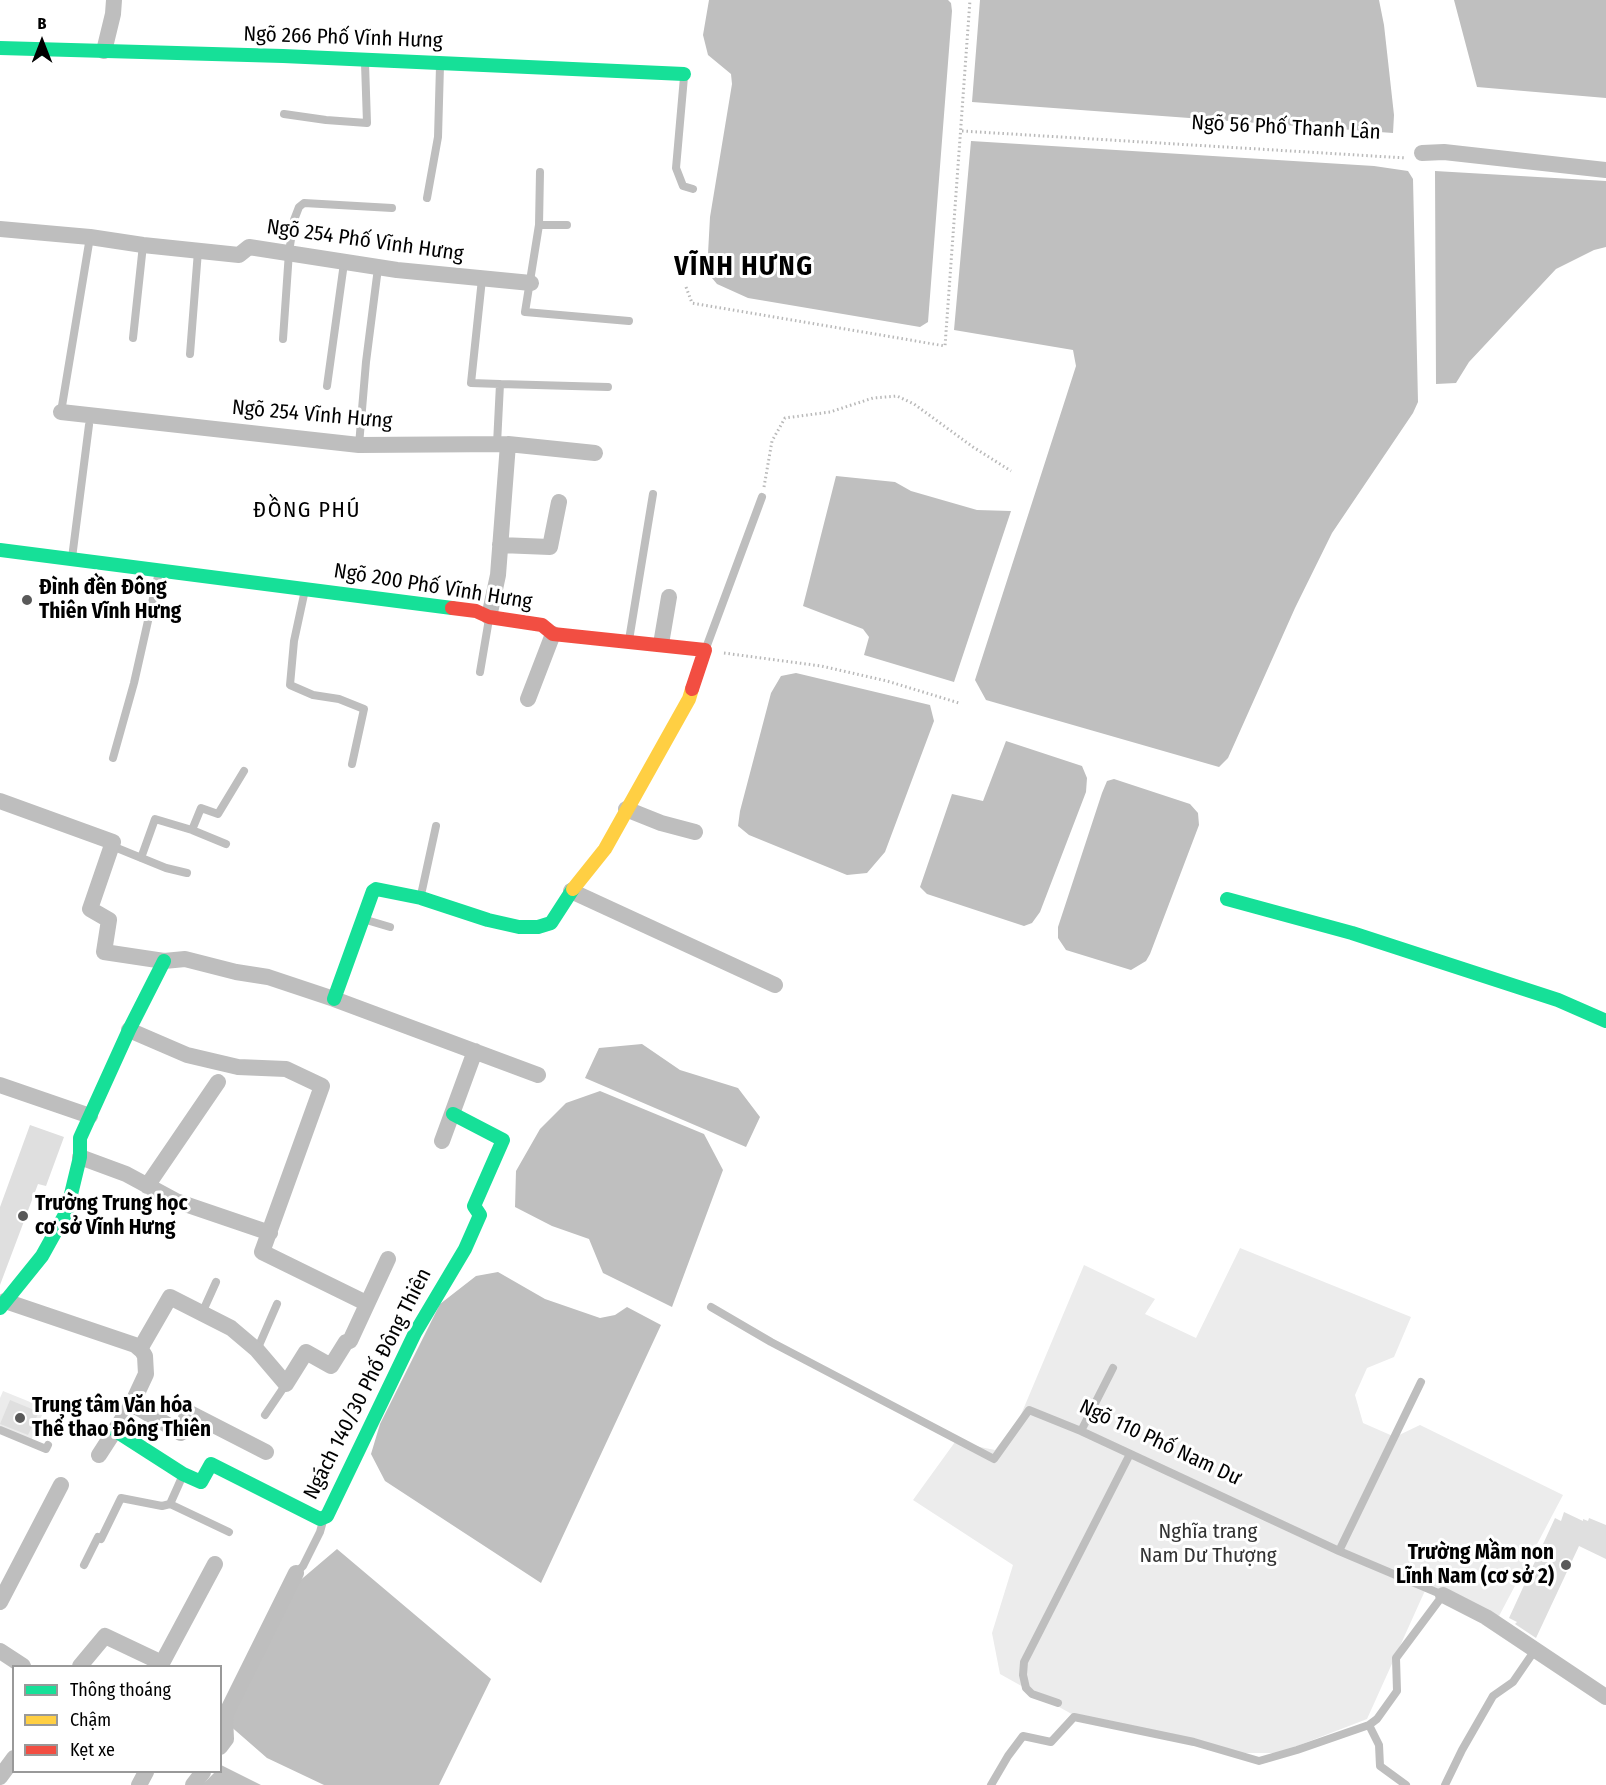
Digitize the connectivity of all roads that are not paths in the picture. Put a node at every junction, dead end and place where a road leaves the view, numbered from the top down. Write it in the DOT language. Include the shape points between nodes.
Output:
graph roads {
  1 [pos="114,0"];
  2 [pos="0,48"];
  3 [pos="104,51"];
  4 [pos="365,59"];
  5 [pos="440,63"];
  6 [pos="684,74"];
  7 [pos="284,114"];
  8 [pos="1422,153"];
  9 [pos="1606,170"];
  10 [pos="540,172"];
  11 [pos="693,189"];
  12 [pos="427,198"];
  13 [pos="392,208"];
  14 [pos="539,225"];
  15 [pos="567,225"];
  16 [pos="0,228"];
  17 [pos="90,237"];
  18 [pos="143,245"];
  19 [pos="198,251"];
  20 [pos="289,252"];
  21 [pos="344,263"];
  22 [pos="378,268"];
  23 [pos="482,279"];
  24 [pos="531,283"];
  25 [pos="629,321"];
  26 [pos="133,338"];
  27 [pos="283,339"];
  28 [pos="190,354"];
  29 [pos="500,384"];
  30 [pos="327,386"];
  31 [pos="608,387"];
  32 [pos="61,412"];
  33 [pos="89,425"];
  34 [pos="502,444"];
  35 [pos="359,445"];
  36 [pos="595,453"];
  37 [pos="652,494"];
  38 [pos="762,497"];
  39 [pos="559,502"];
  40 [pos="500,545"];
  41 [pos="0,550"];
  42 [pos="72,558"];
  43 [pos="159,571"];
  44 [pos="306,590"];
  45 [pos="669,597"];
  46 [pos="489,617"];
  47 [pos="553,634"];
  48 [pos="629,641"];
  49 [pos="661,644"];
  50 [pos="705,650"];
  51 [pos="480,672"];
  52 [pos="528,699"];
  53 [pos="113,758"];
  54 [pos="352,764"];
  55 [pos="244,771"];
  56 [pos="0,801"];
  57 [pos="626,809"];
  58 [pos="436,826"];
  59 [pos="192,830"];
  60 [pos="695,832"];
  61 [pos="226,844"];
  62 [pos="112,846"];
  63 [pos="141,858"];
  64 [pos="187,873"];
  65 [pos="571,891"];
  66 [pos="421,898"];
  67 [pos="1227,899"];
  68 [pos="363,919"];
  69 [pos="390,927"];
  70 [pos="164,961"];
  71 [pos="775,985"];
  72 [pos="333,999"];
  73 [pos="1606,1020"];
  74 [pos="129,1030"];
  75 [pos="475,1052"];
  76 [pos="538,1075"];
  77 [pos="218,1082"];
  78 [pos="0,1085"];
  79 [pos="453,1114"];
  80 [pos="90,1116"];
  81 [pos="442,1141"];
  82 [pos="80,1157"];
  83 [pos="147,1186"];
  84 [pos="270,1233"];
  85 [pos="388,1259"];
  86 [pos="216,1282"];
  87 [pos="366,1303"];
  88 [pos="278,1304"];
  89 [pos="3,1305"];
  90 [pos="711,1307"];
  91 [pos="202,1313"];
  92 [pos="140,1349"];
  93 [pos="257,1350"];
  94 [pos="1113,1368"];
  95 [pos="1421,1382"];
  96 [pos="286,1384"];
  97 [pos="132,1404"];
  98 [pos="265,1415"];
  99 [pos="0,1430"];
  100 [pos="116,1431"];
  101 [pos="1081,1431"];
  102 [pos="48,1444"];
  103 [pos="266,1452"];
  104 [pos="1130,1454"];
  105 [pos="99,1455"];
  106 [pos="183,1474"];
  107 [pos="61,1485"];
  108 [pos="170,1504"];
  109 [pos="324,1519"];
  110 [pos="229,1532"];
  111 [pos="1340,1551"];
  112 [pos="215,1564"];
  113 [pos="84,1565"];
  114 [pos="296,1573"];
  115 [pos="1443,1594"];
  116 [pos="0,1602"];
  117 [pos="1534,1650"];
  118 [pos="0,1651"];
  119 [pos="21,1665"];
  120 [pos="81,1665"];
  121 [pos="1606,1697"];
  122 [pos="1058,1703"];
  123 [pos="1369,1725"];
  124 [pos="222,1744"];
  125 [pos="12,1761"];
  126 [pos="202,1773"];
  127 [pos="0,1777"];
  128 [pos="193,1785"];
  129 [pos="991,1785"];
  130 [pos="1406,1785"];
  131 [pos="1445,1785"];
  1 -- 3 [label="street"];
  2 -- 3 [label="street, Ngõ 266 Phố Vĩnh Hưng"];
  3 -- 4 [label="street, Ngõ 266 Phố Vĩnh Hưng"];
  4 -- 5 [label="street, Ngõ 266 Phố Vĩnh Hưng"];
  4 -- 7 [label="lane" via="368,123"];
  5 -- 6 [label="street, Ngõ 266 Phố Vĩnh Hưng"];
  5 -- 12 [label="lane" via="438,137"];
  6 -- 11 [label="lane" via="676,168 683,186"];
  8 -- 9 [label="street" via="1444,152"];
  10 -- 14 [label="lane"];
  13 -- 20 [label="lane" via="304,203 298,207 294,220"];
  14 -- 15 [label="lane"];
  14 -- 24 [label="lane"];
  16 -- 17 [label="street, Ngõ 254 Phố Vĩnh Hưng"];
  17 -- 18 [label="street, Ngõ 254 Phố Vĩnh Hưng"];
  17 -- 32 [label="lane"];
  18 -- 19 [label="street, Ngõ 254 Phố Vĩnh Hưng"];
  18 -- 26 [label="lane"];
  19 -- 20 [label="street, Ngõ 254 Phố Vĩnh Hưng" via="239,255 249,247"];
  19 -- 28 [label="lane"];
  20 -- 21 [label="street, Ngõ 254 Phố Vĩnh Hưng"];
  20 -- 27 [label="lane"];
  21 -- 22 [label="street, Ngõ 254 Phố Vĩnh Hưng"];
  21 -- 30 [label="lane"];
  22 -- 23 [label="street, Ngõ 254 Phố Vĩnh Hưng"];
  22 -- 35 [label="lane"];
  23 -- 24 [label="street, Ngõ 254 Phố Vĩnh Hưng"];
  23 -- 29 [label="lane" via="471,383"];
  24 -- 25 [label="lane" via="525,312"];
  29 -- 31 [label="lane"];
  29 -- 34 [label="lane"];
  32 -- 35 [label="street, Ngõ 254 Vĩnh Hưng"];
  33 -- 42 [label="lane"];
  34 -- 35 [label="street, Ngõ 254 Vĩnh Hưng"];
  34 -- 36 [label="street, Ngõ 254 Vĩnh Hưng"];
  34 -- 40 [label="street"];
  37 -- 48 [label="lane"];
  38 -- 50 [label="lane"];
  39 -- 40 [label="street" via="550,547"];
  40 -- 46 [label="street"];
  41 -- 42 [label="street, Ngõ 200 Phố Vĩnh Hưng"];
  42 -- 43 [label="street, Ngõ 200 Phố Vĩnh Hưng"];
  43 -- 44 [label="street, Ngõ 200 Phố Vĩnh Hưng"];
  43 -- 53 [label="lane"];
  44 -- 46 [label="street, Ngõ 200 Phố Vĩnh Hưng" via="476,611"];
  44 -- 54 [label="lane" via="294,641 290,685 364,709"];
  45 -- 49 [label="street"];
  46 -- 47 [label="street, Ngõ 200 Phố Vĩnh Hưng" via="542,625"];
  46 -- 51 [label="lane"];
  47 -- 48 [label="street, Ngõ 200 Phố Vĩnh Hưng"];
  47 -- 52 [label="street"];
  48 -- 49 [label="street, Ngõ 200 Phố Vĩnh Hưng"];
  49 -- 50 [label="street, Ngõ 200 Phố Vĩnh Hưng"];
  50 -- 57 [label="street" via="689,699"];
  55 -- 59 [label="lane" via="218,814 201,808"];
  56 -- 62 [label="street" via="113,842"];
  57 -- 60 [label="street"];
  57 -- 65 [label="street" via="605,849"];
  58 -- 66 [label="lane"];
  59 -- 61 [label="lane"];
  59 -- 63 [label="lane" via="155,819"];
  62 -- 63 [label="lane"];
  62 -- 70 [label="street" via="90,909 109,920 104,952"];
  63 -- 64 [label="lane"];
  65 -- 66 [label="street" via="551,922 528,928 488,920"];
  65 -- 71 [label="street"];
  66 -- 68 [label="street" via="376,889"];
  67 -- 73 [label="street" via="1352,933 1558,1000"];
  68 -- 69 [label="lane"];
  68 -- 72 [label="street"];
  70 -- 72 [label="street" via="185,959 268,977"];
  70 -- 74 [label="street"];
  72 -- 75 [label="street"];
  74 -- 80 [label="street"];
  74 -- 84 [label="street" via="187,1055 238,1066 286,1069 322,1086"];
  75 -- 76 [label="street"];
  75 -- 79 [label="street"];
  77 -- 83 [label="street"];
  78 -- 80 [label="street"];
  79 -- 81 [label="street"];
  79 -- 109 [label="street, Ngách 140/30 Phố Đông Thiên" via="503,1140 474,1206 480,1215 465,1249 415,1333"];
  80 -- 82 [label="street" via="80,1138"];
  82 -- 83 [label="street"];
  82 -- 89 [label="street" via="67,1211 42,1256"];
  83 -- 84 [label="street" via="176,1202"];
  84 -- 87 [label="street" via="262,1252"];
  85 -- 87 [label="street"];
  86 -- 91 [label="lane"];
  87 -- 96 [label="street" via="350,1341 331,1366 306,1352"];
  88 -- 93 [label="lane"];
  89 -- 92 [label="street"];
  90 -- 101 [label="lane, Ngõ 110 Phố Nam Dư" via="994,1458 1029,1410"];
  91 -- 92 [label="street" via="170,1297"];
  91 -- 93 [label="street" via="231,1328"];
  92 -- 97 [label="street" via="145,1356 146,1374"];
  93 -- 96 [label="street"];
  94 -- 101 [label="lane"];
  95 -- 111 [label="lane"];
  96 -- 98 [label="lane"];
  97 -- 100 [label="street"];
  97 -- 103 [label="street" via="181,1433 188,1412"];
  99 -- 102 [label="lane" via="46,1449"];
  100 -- 105 [label="street"];
  100 -- 106 [label="street"];
  101 -- 104 [label="lane, Ngõ 110 Phố Nam Dư"];
  104 -- 111 [label="lane, Ngõ 110 Phố Nam Dư"];
  104 -- 122 [label="lane" via="1024,1662 1026,1688"];
  106 -- 108 [label="lane"];
  106 -- 109 [label="street, Ngách 140/30 Phố Đông Thiên" via="201,1482 211,1464"];
  107 -- 116 [label="street"];
  108 -- 110 [label="lane"];
  108 -- 113 [label="lane" via="121,1498"];
  109 -- 114 [label="lane"];
  111 -- 115 [label="lane, Ngõ 110 Phố Nam Dư"];
  112 -- 120 [label="street" via="162,1663 105,1636"];
  114 -- 124 [label="street" via="225,1716 226,1739"];
  115 -- 117 [label="street, Ngõ 110 Phố Nam Dư"];
  115 -- 123 [label="lane" via="1396,1658 1396,1691"];
  117 -- 121 [label="street, Ngõ 110 Phố Nam Dư"];
  117 -- 131 [label="lane" via="1513,1682 1493,1696"];
  118 -- 119 [label="street"];
  123 -- 129 [label="lane" via="1259,1761 1194,1742 1074,1718 1051,1742 1023,1736"];
  123 -- 130 [label="lane" via="1378,1745 1380,1766"];
  125 -- 127 [label="street"];
  126 -- 128 [label="street"];
}
